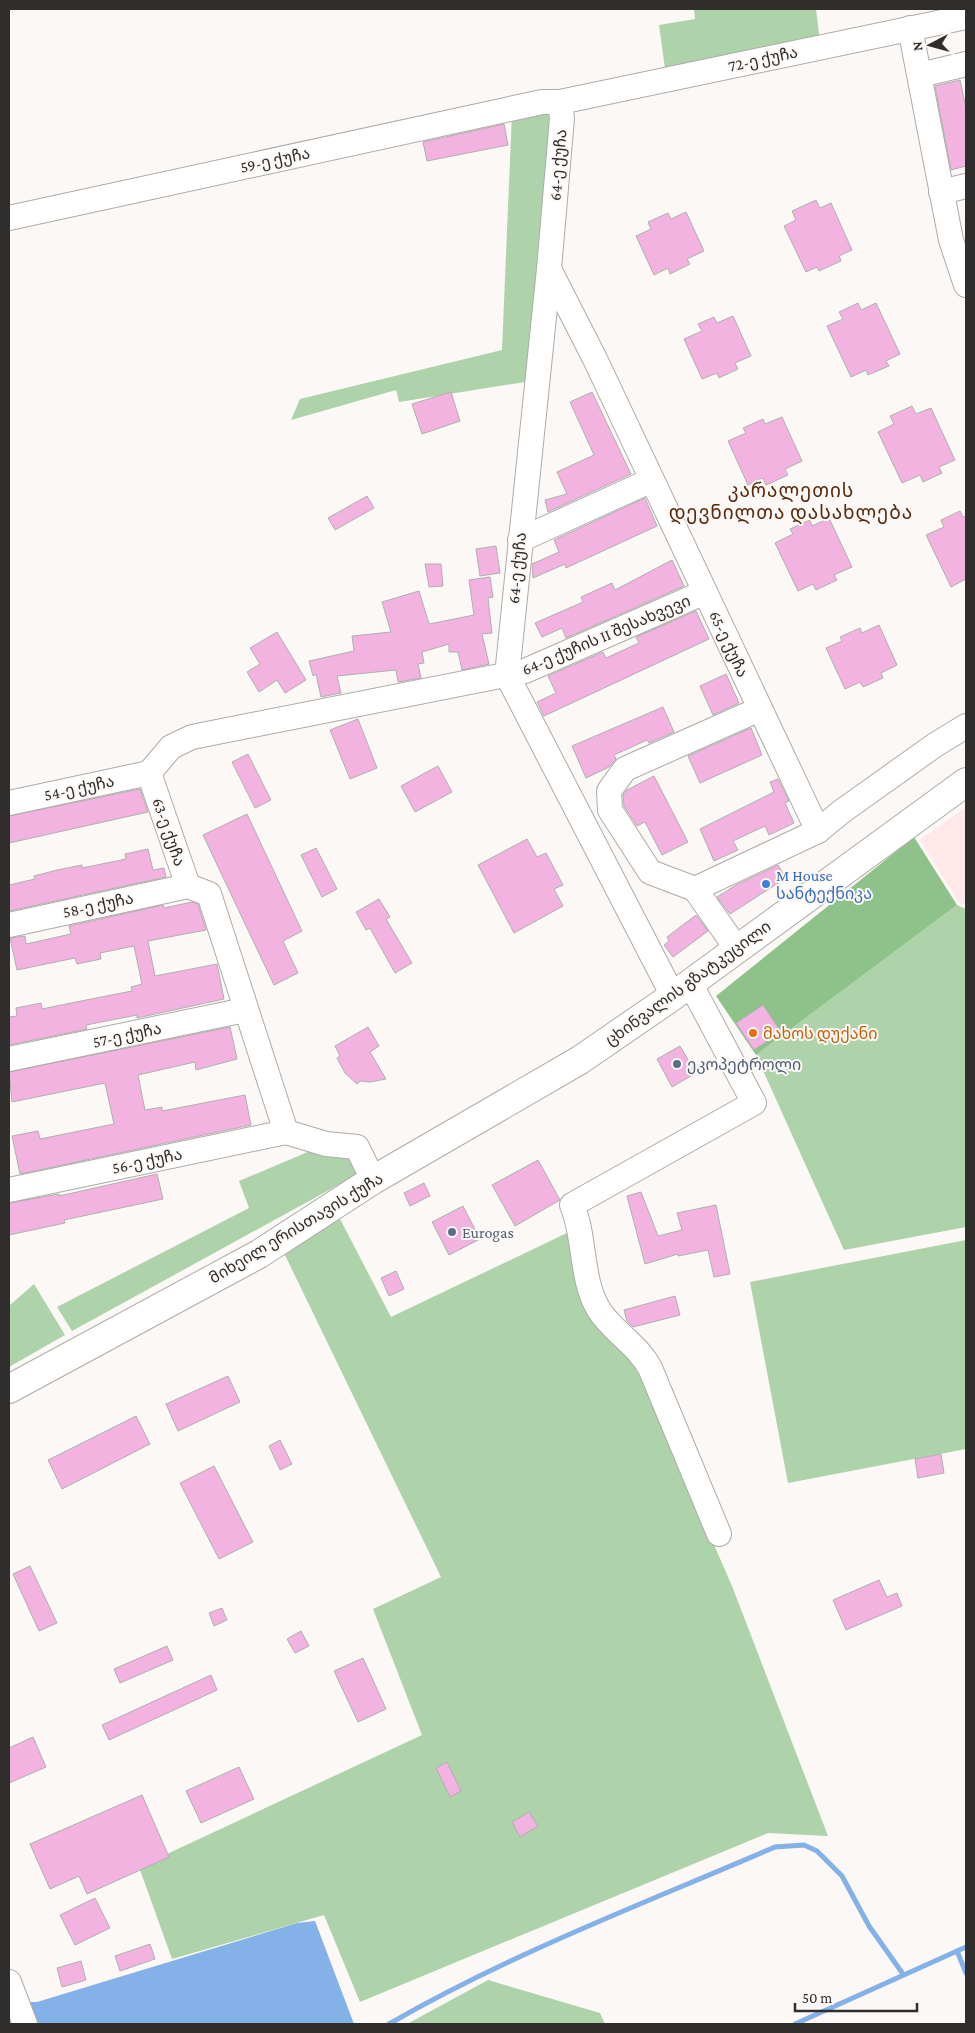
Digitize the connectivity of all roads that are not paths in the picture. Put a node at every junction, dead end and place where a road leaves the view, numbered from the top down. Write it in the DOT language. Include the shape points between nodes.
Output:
graph roads {
  1 [pos="966,17"];
  2 [pos="910,28"];
  3 [pos="966,64"];
  4 [pos="920,75"];
  5 [pos="551,102"];
  6 [pos="966,186"];
  7 [pos="940,192"];
  8 [pos="9,218"];
  9 [pos="549,269"];
  10 [pos="966,285"];
  11 [pos="652,480"];
  12 [pos="520,540"];
  13 [pos="705,592"];
  14 [pos="506,676"];
  15 [pos="760,709"];
  16 [pos="966,726"];
  17 [pos="149,773"];
  18 [pos="966,782"];
  19 [pos="9,802"];
  20 [pos="610,810"];
  21 [pos="582,822"];
  22 [pos="818,831"];
  23 [pos="188,886"];
  24 [pos="695,889"];
  25 [pos="9,925"];
  26 [pos="738,949"];
  27 [pos="682,989"];
  28 [pos="245,1010"];
  29 [pos="9,1059"];
  30 [pos="580,1060"];
  31 [pos="286,1132"];
  32 [pos="373,1180"];
  33 [pos="9,1190"];
  34 [pos="9,1390"];
  35 [pos="720,1534"];
  36 [pos="9,1982"];
  37 [pos="25,2024"];
  1 -- 2 [label="street, 72-ე ქუჩა"];
  2 -- 4 [label="street"];
  2 -- 5 [label="street, 72-ე ქუჩა"];
  3 -- 4 [label="street"];
  4 -- 7 [label="street"];
  5 -- 8 [label="street, 59-ე ქუჩა"];
  5 -- 9 [label="street, 64-ე ქუჩა" via="562,118"];
  6 -- 7 [label="street"];
  7 -- 10 [label="street"];
  9 -- 11 [label="street, 65-ე ქუჩა"];
  9 -- 12 [label="street, 64-ე ქუჩა"];
  11 -- 12 [label="street"];
  11 -- 13 [label="street, 65-ე ქუჩა"];
  12 -- 14 [label="street, 64-ე ქუჩა"];
  13 -- 14 [label="street, 64-ე ქუჩის II შესახვევი" via="525,671"];
  13 -- 15 [label="street, 65-ე ქუჩა"];
  14 -- 17 [label="street" via="192,737 171,747"];
  14 -- 21 [label="street"];
  15 -- 20 [label="street" via="625,769 609,791"];
  15 -- 22 [label="street, 65-ე ქუჩა"];
  16 -- 22 [label="street"];
  17 -- 19 [label="street, 54-ე ქუჩა"];
  17 -- 23 [label="street, 63-ე ქუჩა"];
  18 -- 26 [label="main road, ცხინვალის გზატკეცილი"];
  20 -- 21 [label="street"];
  20 -- 24 [label="street" via="650,872"];
  21 -- 27 [label="street"];
  22 -- 24 [label="street"];
  23 -- 25 [label="street, 58-ე ქუჩა"];
  23 -- 28 [label="street, 63-ე ქუჩა" via="210,894"];
  24 -- 26 [label="street"];
  26 -- 27 [label="main road, ცხინვალის გზატკეცილი"];
  27 -- 30 [label="main road, ცხინვალის გზატკეცილი"];
  27 -- 35 [label="street" via="754,1103 572,1206 578,1220 592,1296 607,1321 650,1368"];
  28 -- 29 [label="street, 57-ე ქუჩა"];
  28 -- 31 [label="street, 63-ე ქუჩა"];
  30 -- 32 [label="main road, მიხეილ ერისთავის ქუჩა"];
  31 -- 32 [label="street" via="326,1144 357,1147"];
  31 -- 33 [label="street, 56-ე ქუჩა"];
  32 -- 34 [label="main road, მიხეილ ერისთავის ქუჩა" via="258,1254"];
  36 -- 37 [label="street"];
}
